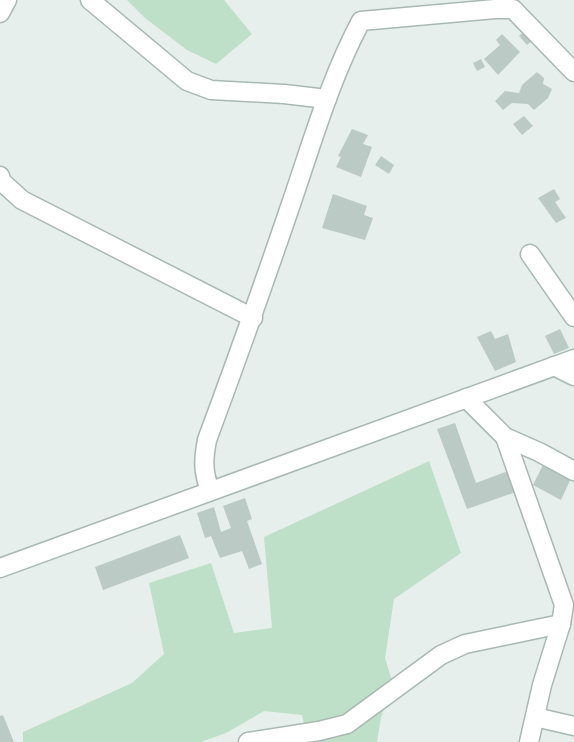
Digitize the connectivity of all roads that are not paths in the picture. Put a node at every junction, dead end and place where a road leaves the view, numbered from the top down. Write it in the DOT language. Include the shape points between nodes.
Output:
graph roads {
  1 [pos="7,0"];
  2 [pos="90,0"];
  3 [pos="0,13"];
  4 [pos="574,72"];
  5 [pos="327,99"];
  6 [pos="0,176"];
  7 [pos="530,254"];
  8 [pos="574,317"];
  9 [pos="253,318"];
  10 [pos="574,359"];
  11 [pos="554,366"];
  12 [pos="574,376"];
  13 [pos="466,398"];
  14 [pos="505,437"];
  15 [pos="574,471"];
  16 [pos="210,491"];
  17 [pos="0,568"];
  18 [pos="568,594"];
  19 [pos="561,624"];
  20 [pos="535,717"];
  21 [pos="574,726"];
  22 [pos="248,742"];
  23 [pos="529,742"];
  1 -- 3 [label="street"];
  2 -- 5 [label="street" via="187,81 211,90"];
  4 -- 5 [label="street" via="513,9 361,21"];
  5 -- 9 [label="street"];
  6 -- 9 [label="street" via="22,200"];
  7 -- 8 [label="street"];
  9 -- 16 [label="street" via="207,440 204,472"];
  10 -- 11 [label="street"];
  11 -- 12 [label="street"];
  11 -- 13 [label="street"];
  13 -- 14 [label="street"];
  13 -- 16 [label="street"];
  14 -- 15 [label="street"];
  14 -- 18 [label="street"];
  16 -- 17 [label="street"];
  18 -- 19 [label="street"];
  19 -- 20 [label="street"];
  19 -- 22 [label="street" via="465,644 441,655 347,724"];
  20 -- 21 [label="street"];
  20 -- 23 [label="street"];
}
